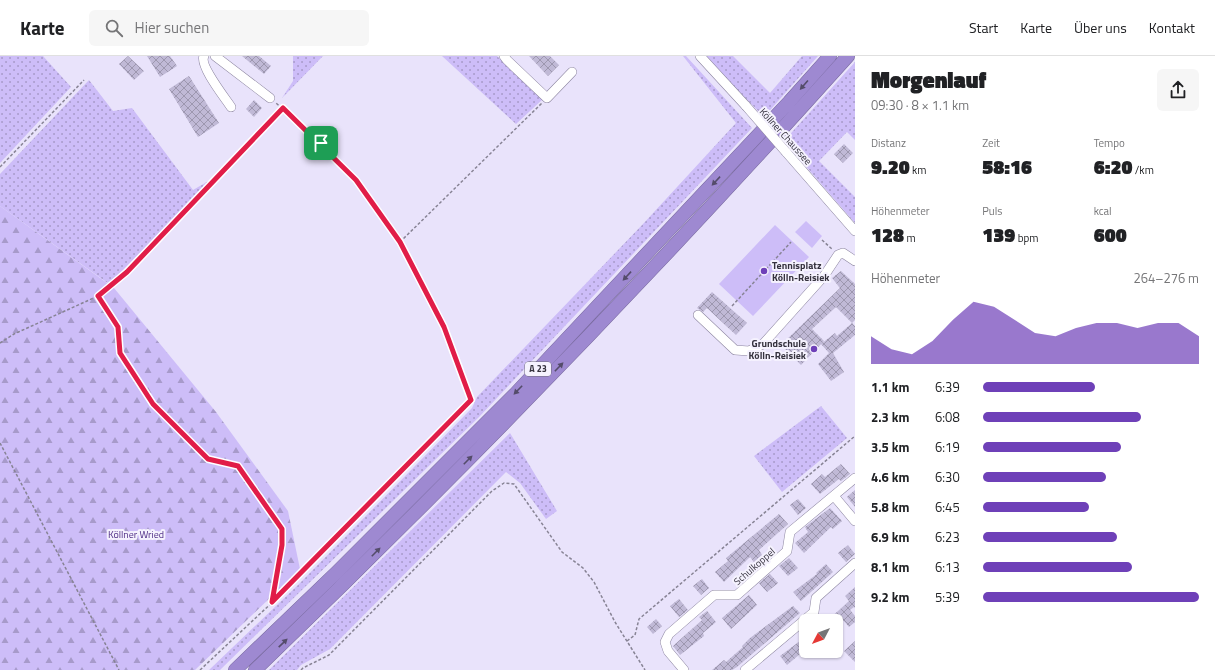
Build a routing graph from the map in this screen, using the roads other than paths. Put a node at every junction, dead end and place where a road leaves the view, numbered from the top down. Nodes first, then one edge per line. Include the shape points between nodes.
1 (204, 56) edge
2 (215, 56) edge
3 (504, 56) edge
4 (700, 56) edge
5 (830, 56) edge
6 (848, 56) edge
7 (572, 72) dead end
8 (270, 98) road end
9 (231, 107) dead end
10 (855, 231) edge
11 (855, 261) edge
12 (698, 315) dead end
13 (855, 478) edge
14 (834, 496) junction
15 (855, 521) edge
16 (855, 563) edge
17 (235, 670) edge
18 (255, 670) edge
19 (684, 670) edge
20 (745, 670) edge

1 - 9 street via 206,70
2 - 8 street
3 - 7 street via 547,98
4 - 10 street, Köllner Chaussee, bridge
5 -> 17 highway, A 23 via 790,102 515,394 338,572
18 -> 6 highway, A 23 via 536,392
11 - 12 street via 843,253 838,255 824,276 763,344 749,351 735,350
13 - 14 street, Schulkoppel
14 - 15 street
14 - 19 street, Schulkoppel via 790,532 787,551 737,595 714,595 669,634 665,642 668,651
16 - 20 street via 816,598 814,612

